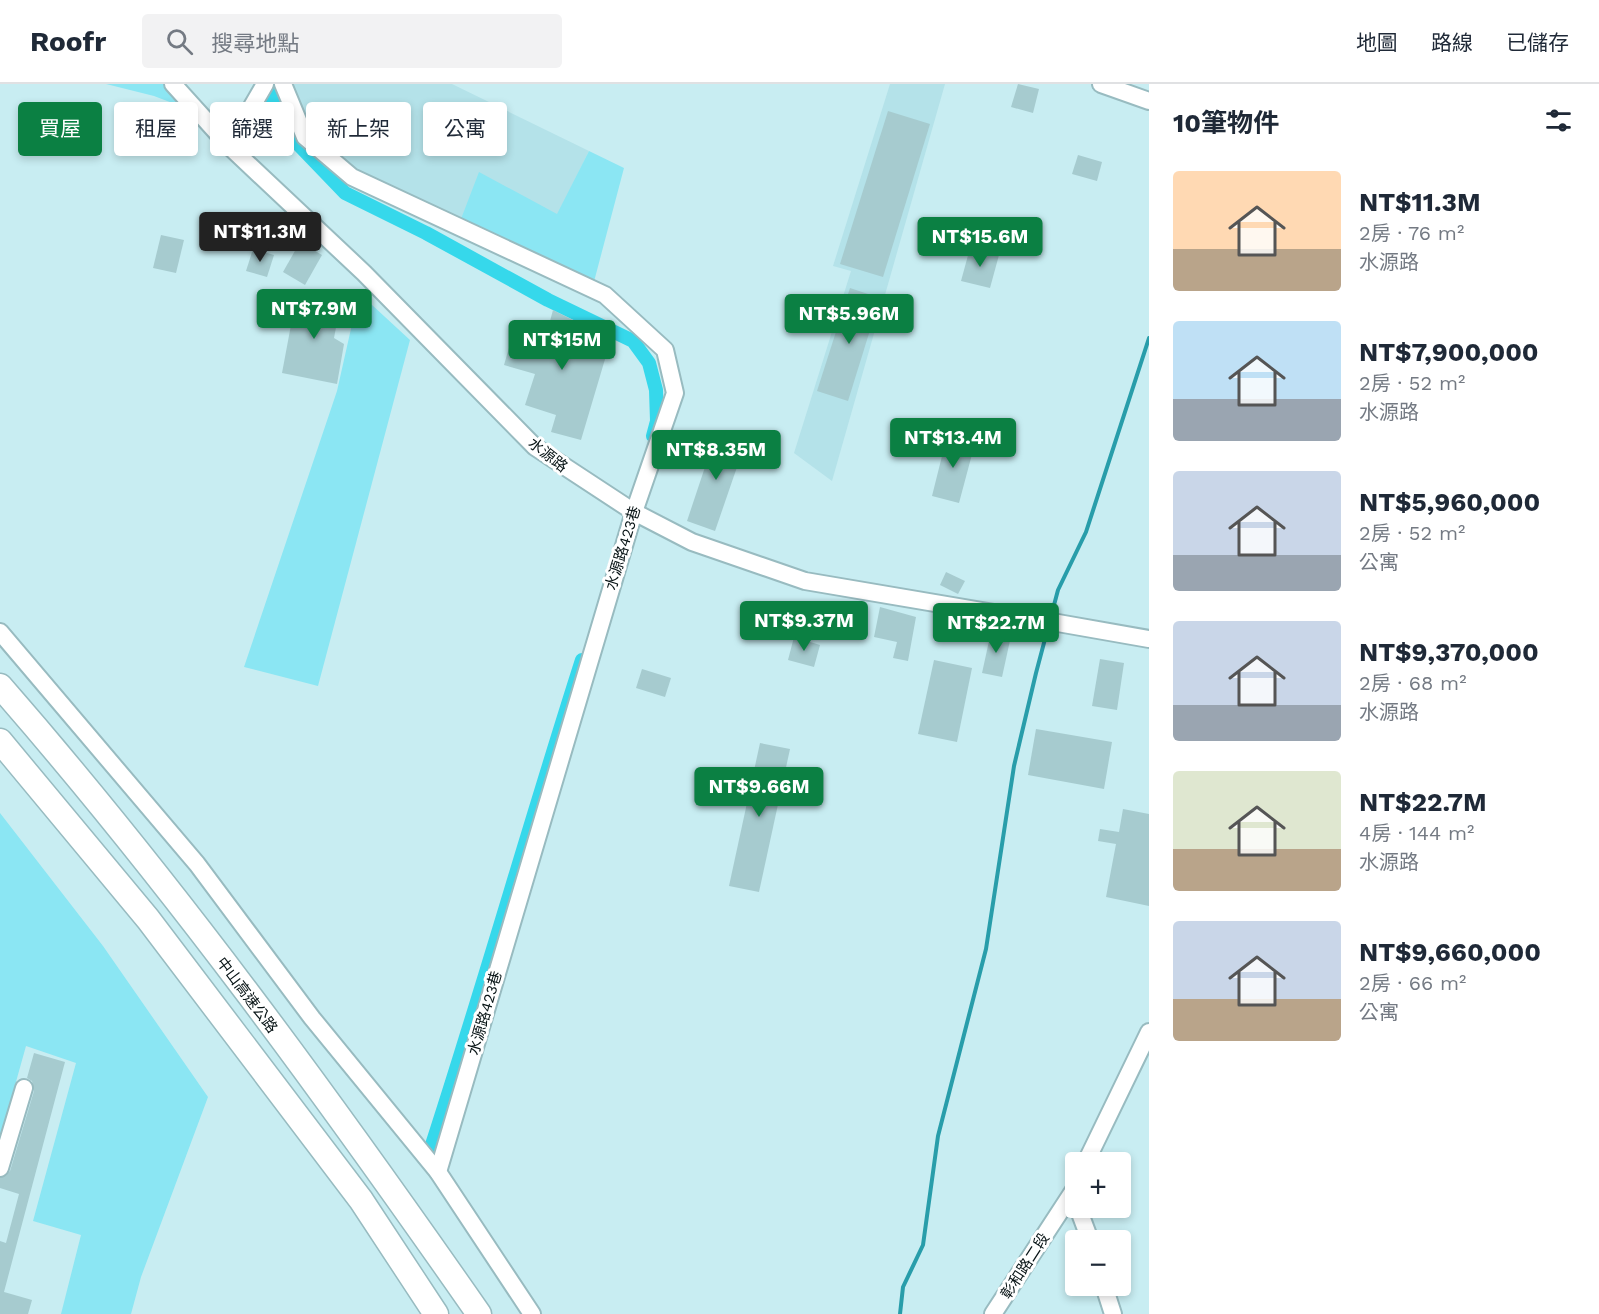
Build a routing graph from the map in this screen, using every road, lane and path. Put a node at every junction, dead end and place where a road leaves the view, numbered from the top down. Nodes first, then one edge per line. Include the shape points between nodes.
1 (173, 84) edge
2 (265, 84) edge
3 (283, 84) edge
4 (1101, 84) edge
5 (1149, 101) edge
6 (255, 102) edge
7 (210, 125) edge
8 (240, 156) edge
9 (634, 512) junction
10 (0, 632) edge
11 (1149, 639) edge
12 (0, 686) edge
13 (0, 741) edge
14 (1149, 1032) edge
15 (24, 1088) dead end
16 (1091, 1152) edge
17 (0, 1168) edge
18 (438, 1172) junction
19 (1065, 1212) edge
20 (1107, 1296) edge
21 (436, 1314) edge
22 (479, 1314) edge
23 (531, 1314) edge
24 (993, 1314) edge
25 (1113, 1314) edge

1 - 7 street, 水源路
2 - 6 street
3 - 9 street, 水源路423巷 via 305,137 352,177 604,295 665,350 675,393
4 - 5 street
8 - 9 street, 水源路 via 364,273 536,447
9 - 11 street, 水源路 via 692,543 806,581
9 - 18 street, 水源路423巷
10 - 18 street via 197,864 312,1018
12 - 22 highway, 中山高速公路 via 166,887 380,1172
13 - 21 highway via 148,919 361,1200
14 - 16 street
15 - 17 street
18 - 23 street
19 - 24 street, 彰和路二段
20 - 25 street

